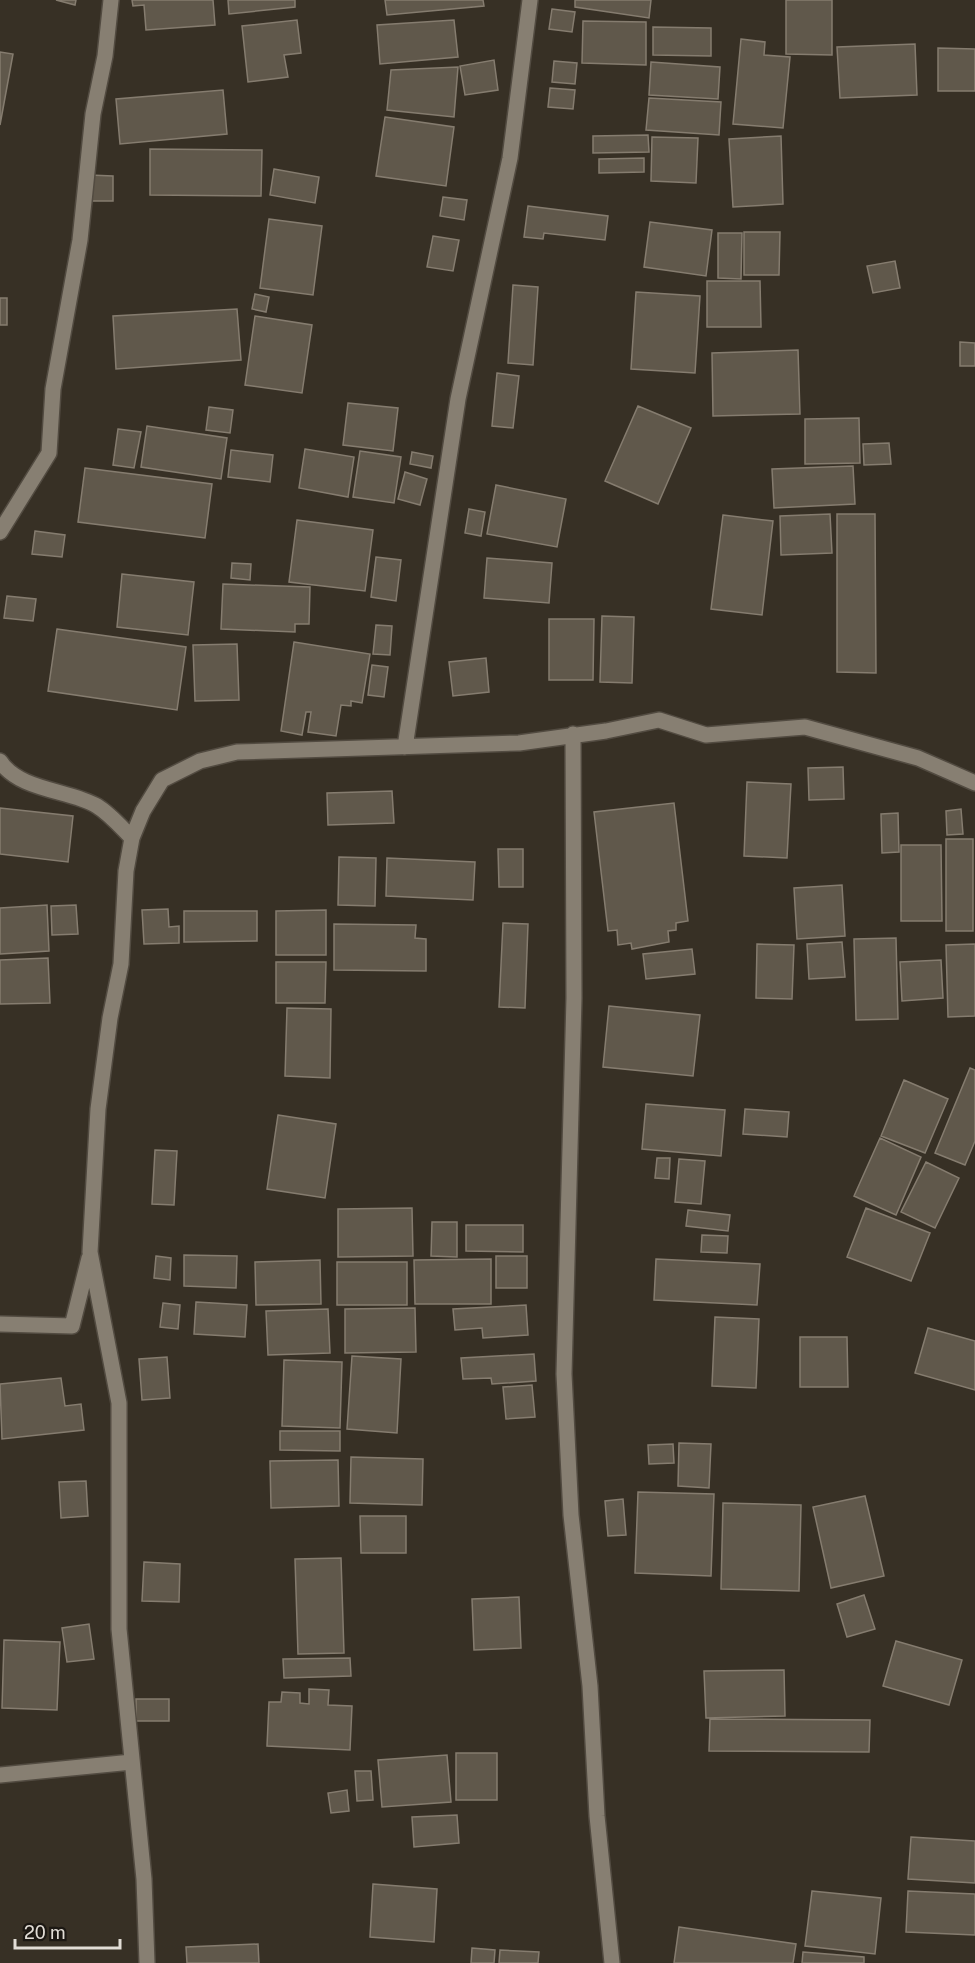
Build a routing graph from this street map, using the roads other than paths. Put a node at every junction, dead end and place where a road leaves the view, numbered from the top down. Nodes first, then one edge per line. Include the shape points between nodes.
1 (111, 0) edge
2 (530, 0) edge
3 (0, 532) edge
4 (573, 734) junction
5 (405, 747) junction
6 (0, 761) edge
7 (975, 783) edge
8 (132, 837) junction
9 (90, 1252) junction
10 (0, 1324) edge
11 (132, 1762) junction
12 (0, 1775) edge
13 (147, 1963) edge
14 (612, 1963) edge

1 - 3 street via 93,114 80,240 53,389 49,453
2 - 5 street via 510,158 458,399
4 - 5 street via 519,743
4 - 7 street via 659,720 706,735 805,727 918,758
4 - 14 street via 573,1064 564,1374 571,1515 590,1686 597,1816
5 - 8 street via 237,752 200,761 162,780
6 - 8 street via 5,770 39,787 96,805
8 - 9 street via 121,964 98,1109
9 - 10 street via 72,1326
9 - 11 street via 119,1403 119,1629
11 - 12 street
11 - 13 street via 144,1879

